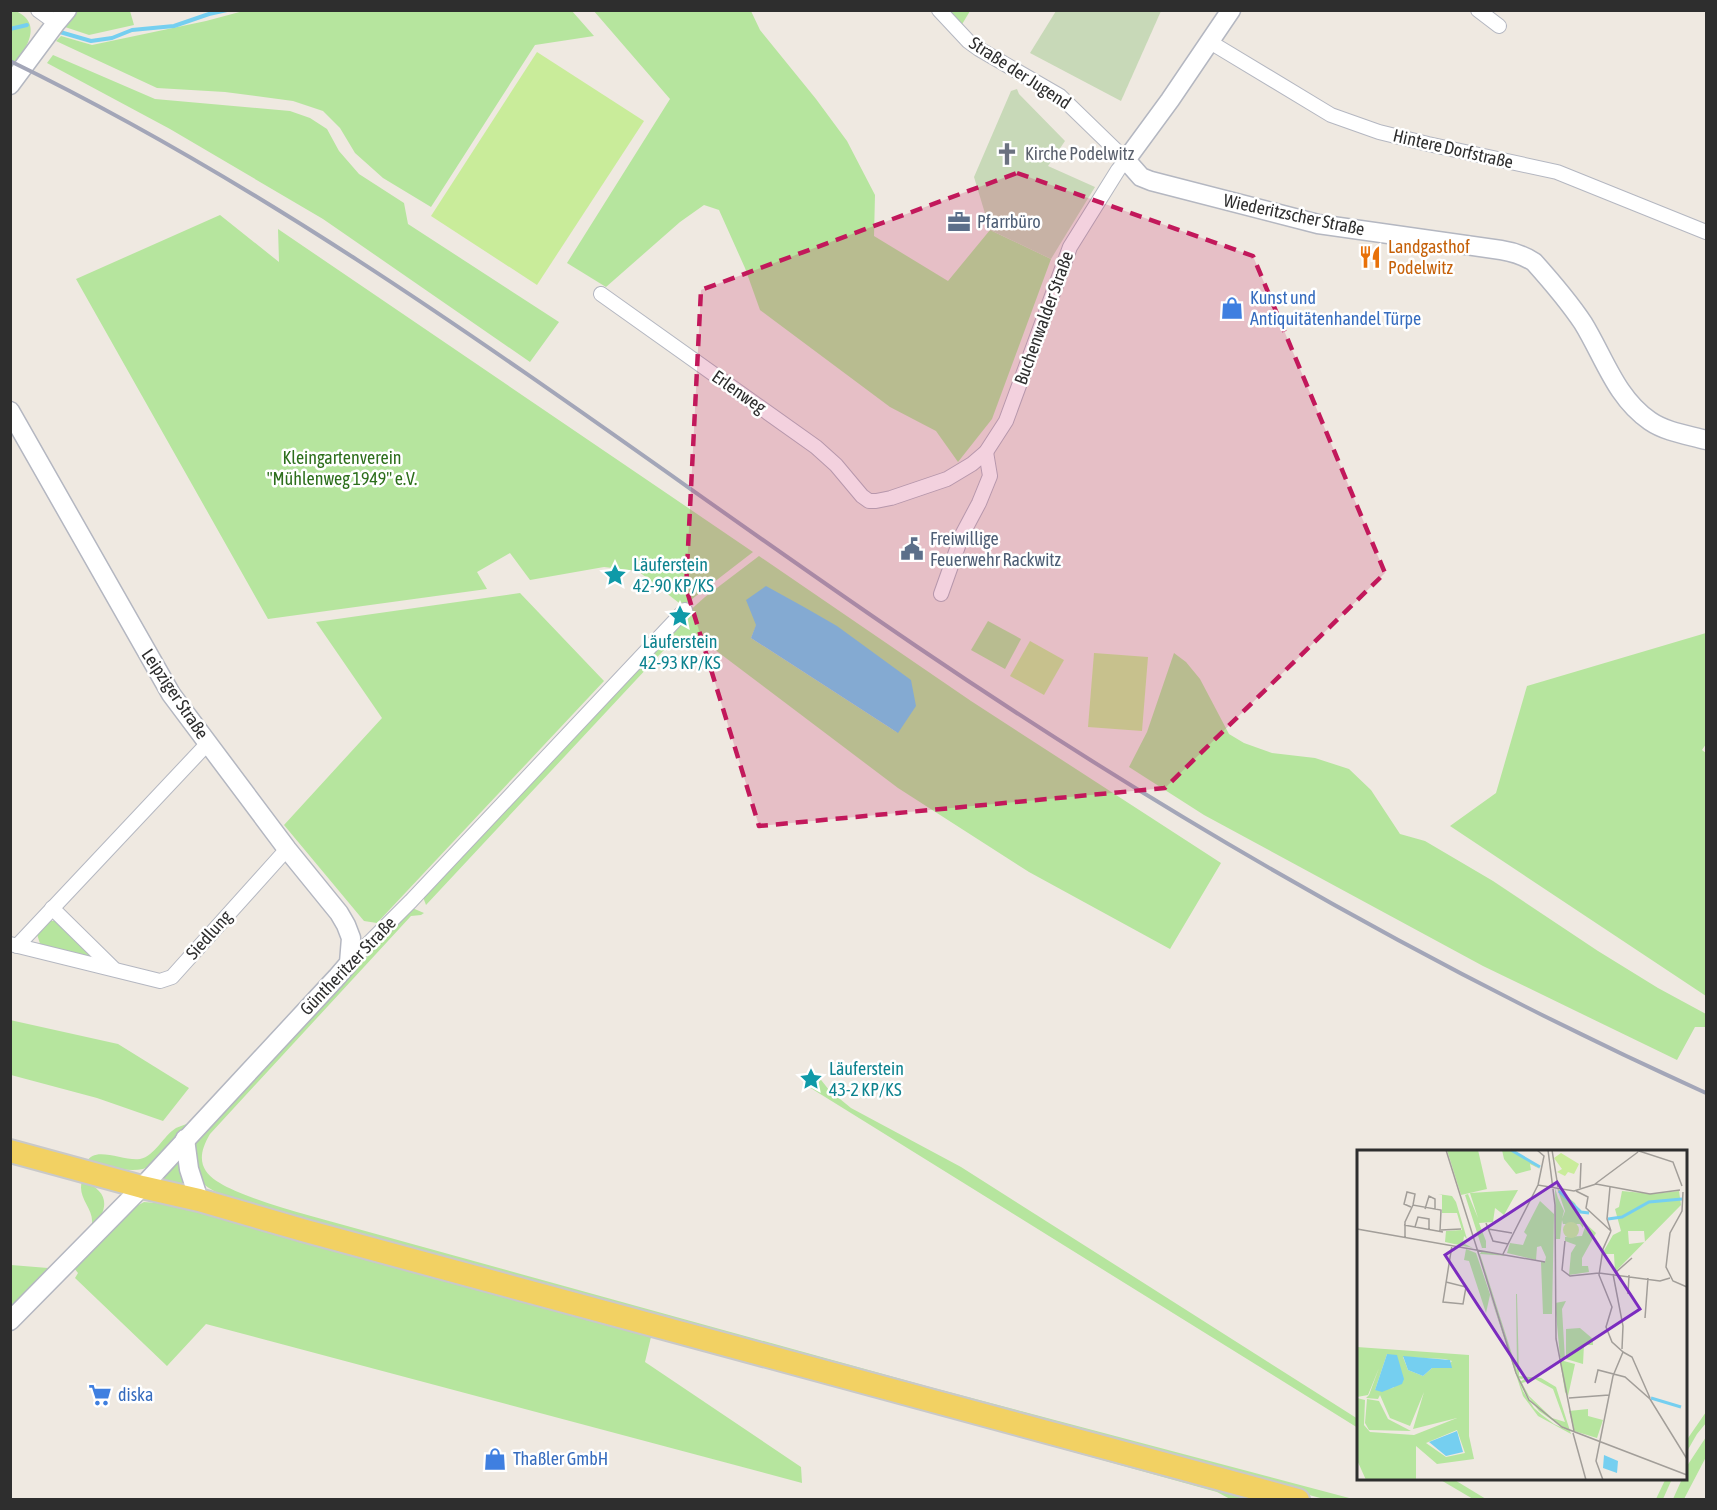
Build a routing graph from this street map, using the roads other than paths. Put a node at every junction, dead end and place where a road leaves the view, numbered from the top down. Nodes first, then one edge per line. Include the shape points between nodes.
1 (38, 10) edge
2 (939, 10) edge
3 (1478, 10) edge
4 (1226, 14) edge
5 (62, 17) edge
6 (1499, 26) dead end
7 (1209, 42) junction
8 (10, 85) edge
9 (1126, 160) junction
10 (1707, 232) edge
11 (601, 294) dead end
12 (10, 411) edge
13 (1707, 440) edge
14 (986, 452) junction
15 (869, 501) joint
16 (940, 594) dead end
17 (685, 610) dead end
18 (208, 743) junction
19 (286, 849) junction
20 (51, 908) junction
21 (14, 945) edge
22 (349, 963) junction
23 (114, 969) junction
24 (185, 1139) junction
25 (10, 1151) edge
26 (142, 1186) junction
27 (199, 1200) junction
28 (10, 1321) edge
29 (1298, 1500) edge

1 - 5 street
2 - 9 street, Straße der Jugend via 979,49 1060,96
3 - 6 street
4 - 7 street, Buchenwalder Straße
5 - 8 street
7 - 9 street, Buchenwalder Straße
7 - 10 street, Hintere Dorfstraße via 1331,115 1379,132 1557,172
9 - 13 street, Wiederitzscher Straße via 1141,177 1151,181 1318,224 1526,256 1581,321 1632,406 1664,428
9 - 14 street, Buchenwalder Straße via 1070,246 1006,420
11 - 15 street, Erlenweg via 816,447
12 - 18 street, Leipziger Straße via 171,694
14 - 15 street, Buchenwalder Straße via 947,479 891,498
14 - 16 street via 990,476
17 - 22 street, Güntheritzer Straße
18 - 19 street, Leipziger Straße
18 - 20 street, Siedlung
19 - 22 street, Leipziger Straße via 346,925 351,938
19 - 23 street, Siedlung via 172,977 160,981
20 - 21 street, Siedlung
20 - 23 street, Siedlung
21 - 23 street, Siedlung
22 - 24 street, Güntheritzer Straße
24 - 26 street, Güntheritzer Straße
24 - 27 street
25 - 26 main road
26 - 27 main road
26 - 28 street, Güntheritzer Straße
27 - 29 main road

